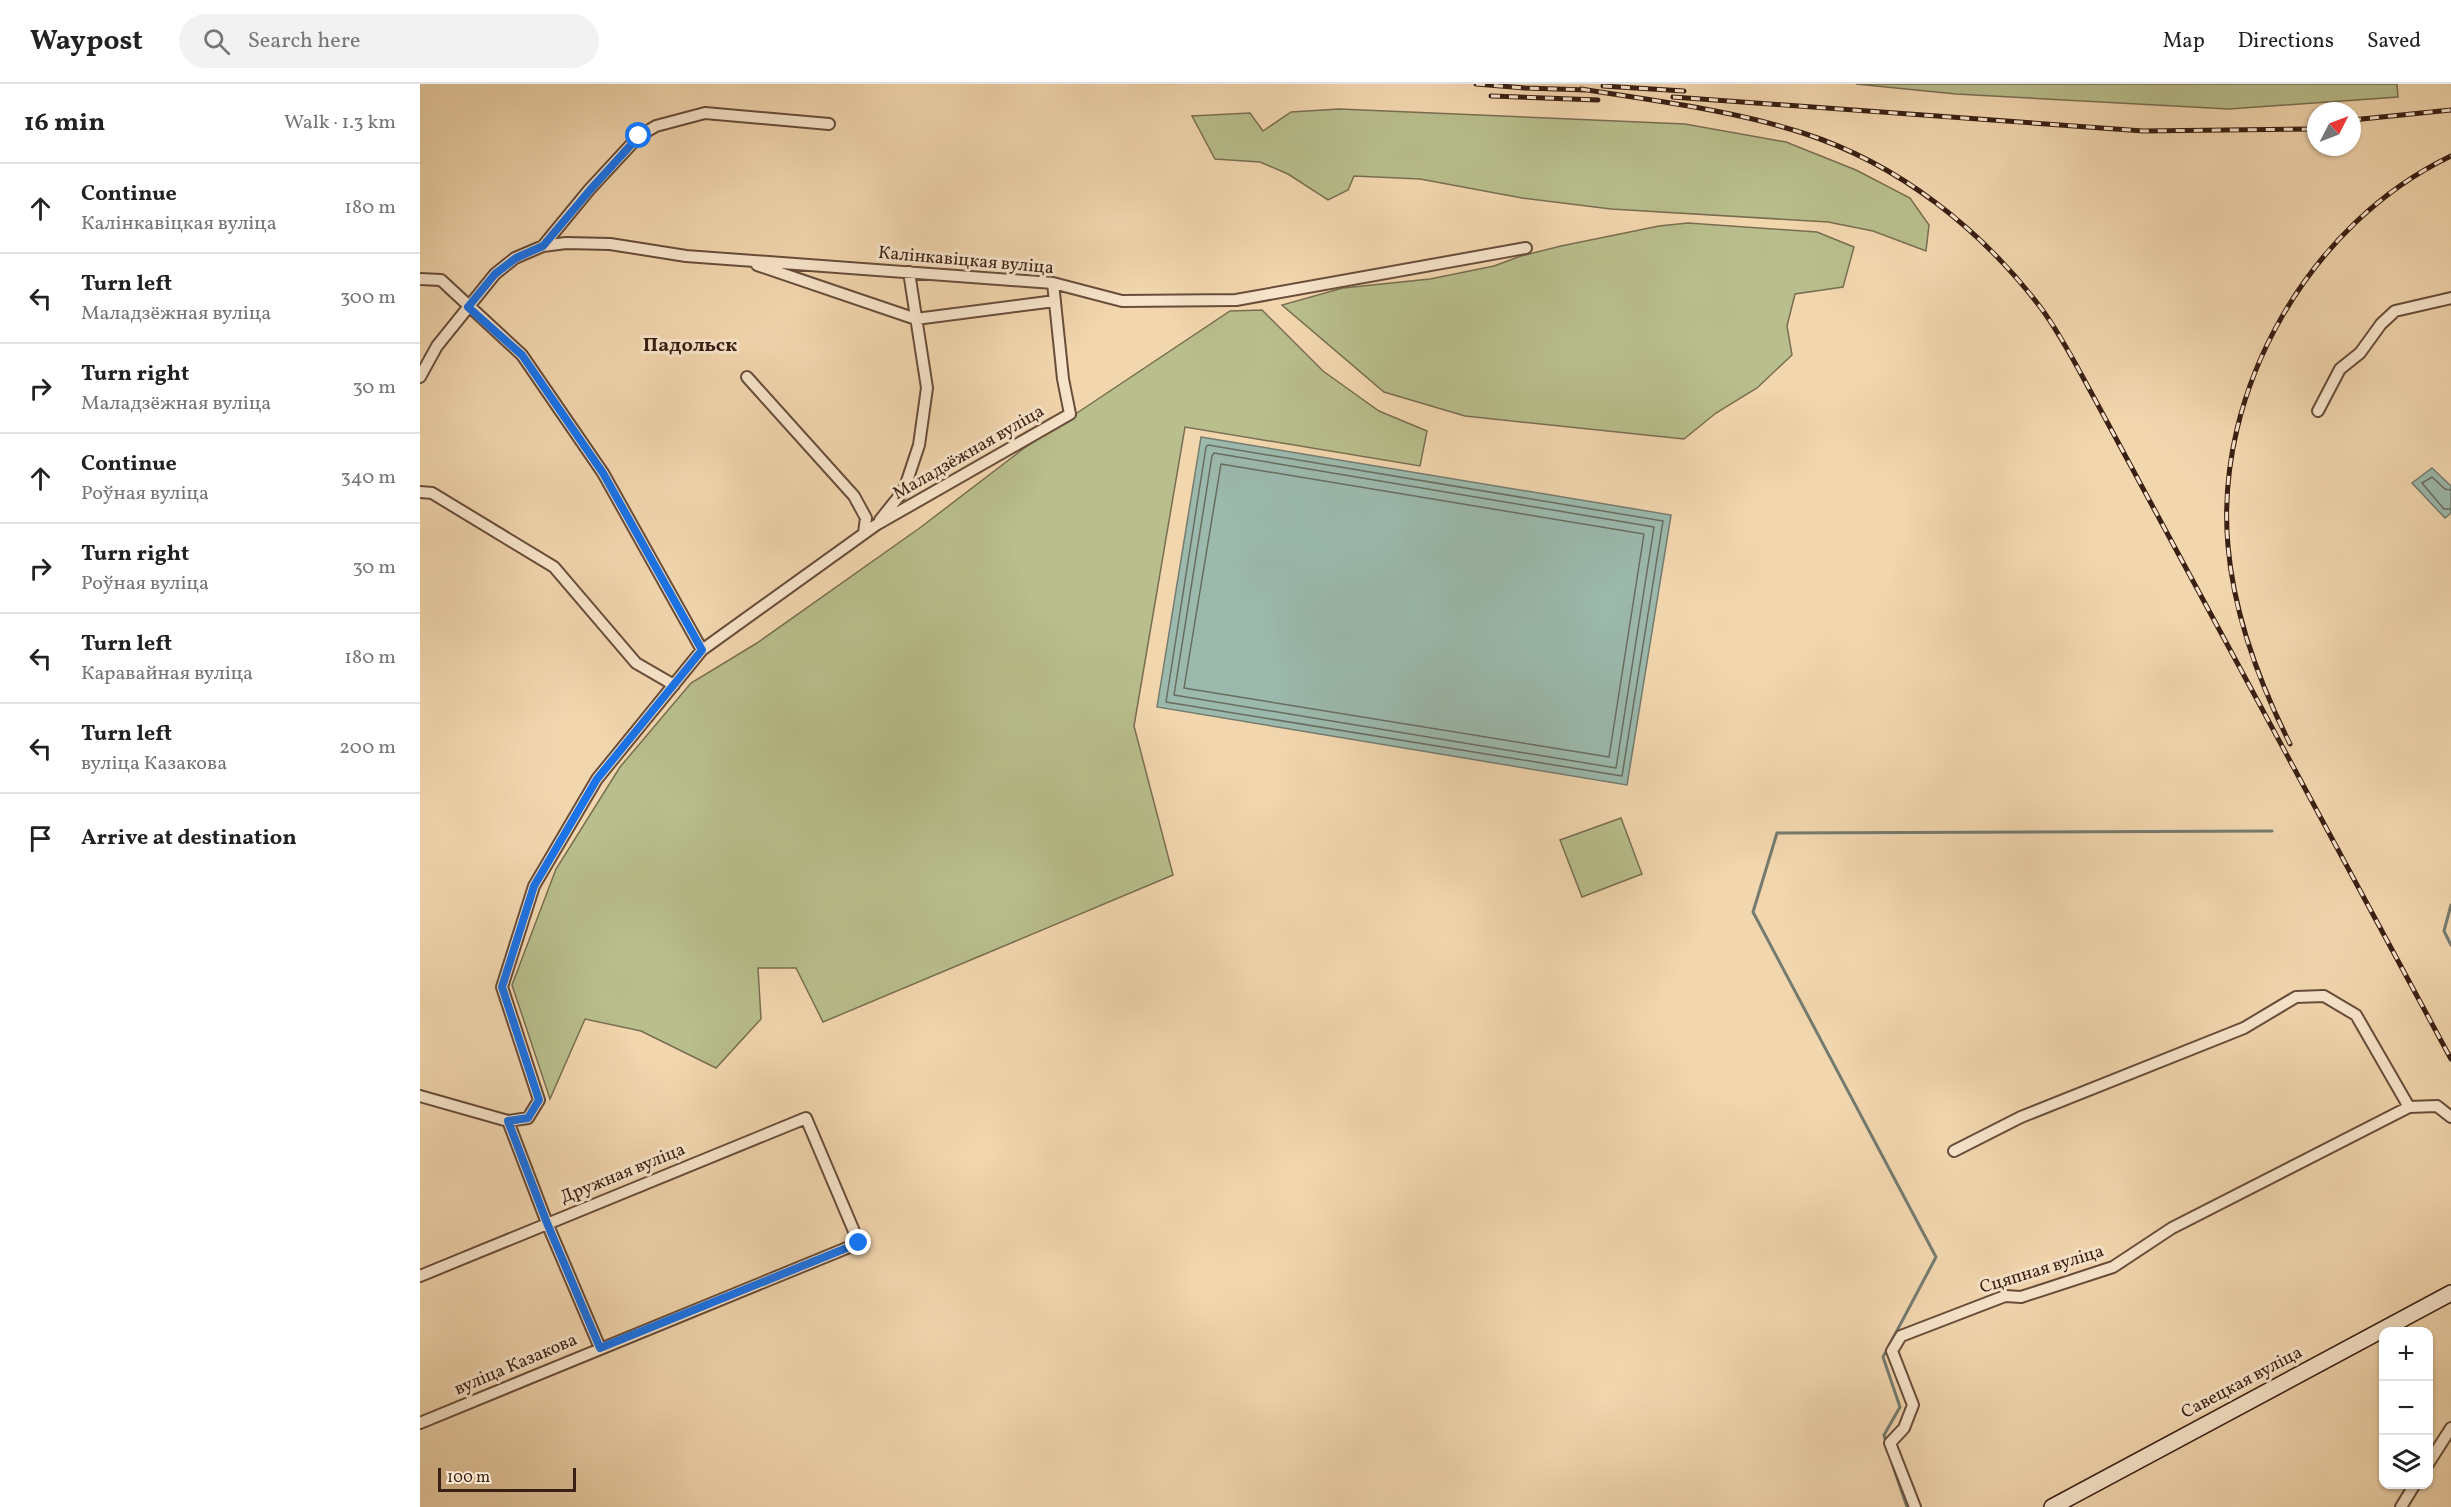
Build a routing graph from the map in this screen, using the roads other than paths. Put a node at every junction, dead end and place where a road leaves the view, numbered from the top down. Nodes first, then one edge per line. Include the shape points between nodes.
1 (829, 124) dead end
2 (543, 246) junction
3 (1526, 248) dead end
4 (741, 260) junction
5 (909, 272) junction
6 (420, 279) edge
7 (1053, 283) junction
8 (2451, 298) edge
9 (1055, 301) junction
10 (468, 307) junction
11 (916, 319) junction
12 (420, 377) edge
13 (747, 377) dead end
14 (2318, 411) dead end
15 (420, 492) edge
16 (876, 525) junction
17 (864, 533) junction
18 (702, 650) junction
19 (674, 684) junction
20 (420, 1096) edge
21 (2409, 1107) junction
22 (2451, 1117) edge
23 (508, 1121) junction
24 (1954, 1151) dead end
25 (547, 1223) junction
26 (859, 1243) joint
27 (420, 1276) edge
28 (2451, 1293) edge
29 (600, 1348) junction
30 (420, 1423) edge
31 (2451, 1428) edge
32 (2433, 1456) edge
33 (2412, 1489) edge
34 (1915, 1507) edge
35 (2052, 1507) edge
36 (2401, 1507) edge

1 - 2 street, Калінкавіцкая вуліца via 705,113 656,126 639,136
2 - 4 street, Калінкавіцкая вуліца via 610,244
2 - 10 street, Калінкавіцкая вуліца via 516,258 495,274
3 - 7 street, Калінкавіцкая вуліца via 1236,300 1122,301
4 - 5 street, Калінкавіцкая вуліца
4 - 11 street
5 - 7 street, Калінкавіцкая вуліца
5 - 11 street
6 - 10 street via 441,280
7 - 9 street
8 - 14 street via 2396,311 2360,353 2340,369
9 - 11 street
9 - 16 street, Маладзёжная вуліца via 1070,414
10 - 12 street, Калінкавіцкая вуліца via 437,346
10 - 18 street via 522,355 603,473
11 - 16 street via 927,388 919,446 904,490
13 - 17 street via 854,496 866,518
15 - 19 street via 432,493 554,567 636,663
16 - 17 street, Маладзёжная вуліца
17 - 18 street, Маладзёжная вуліца
18 - 19 street, Маладзёжная вуліца
19 - 23 street, Маладзёжная вуліца via 597,779 534,886 502,987 539,1100 528,1118
20 - 23 street
21 - 22 street, Сцяпная вуліца via 2437,1106
21 - 24 street via 2356,1015 2324,996 2296,997 2244,1028 2021,1117
21 - 34 street, Сцяпная вуліца via 2172,1228 2113,1267 2021,1297 2005,1296 1901,1336 1892,1352 1912,1405 1904,1428 1890,1443
23 - 25 street
25 - 26 street, Дружная вуліца via 806,1118
25 - 27 street, Дружная вуліца
25 - 29 street
26 - 29 street, вуліца Казакова
28 - 35 main road, Савецкая вуліца
29 - 30 street, вуліца Казакова
31 - 32 street
33 - 36 street

